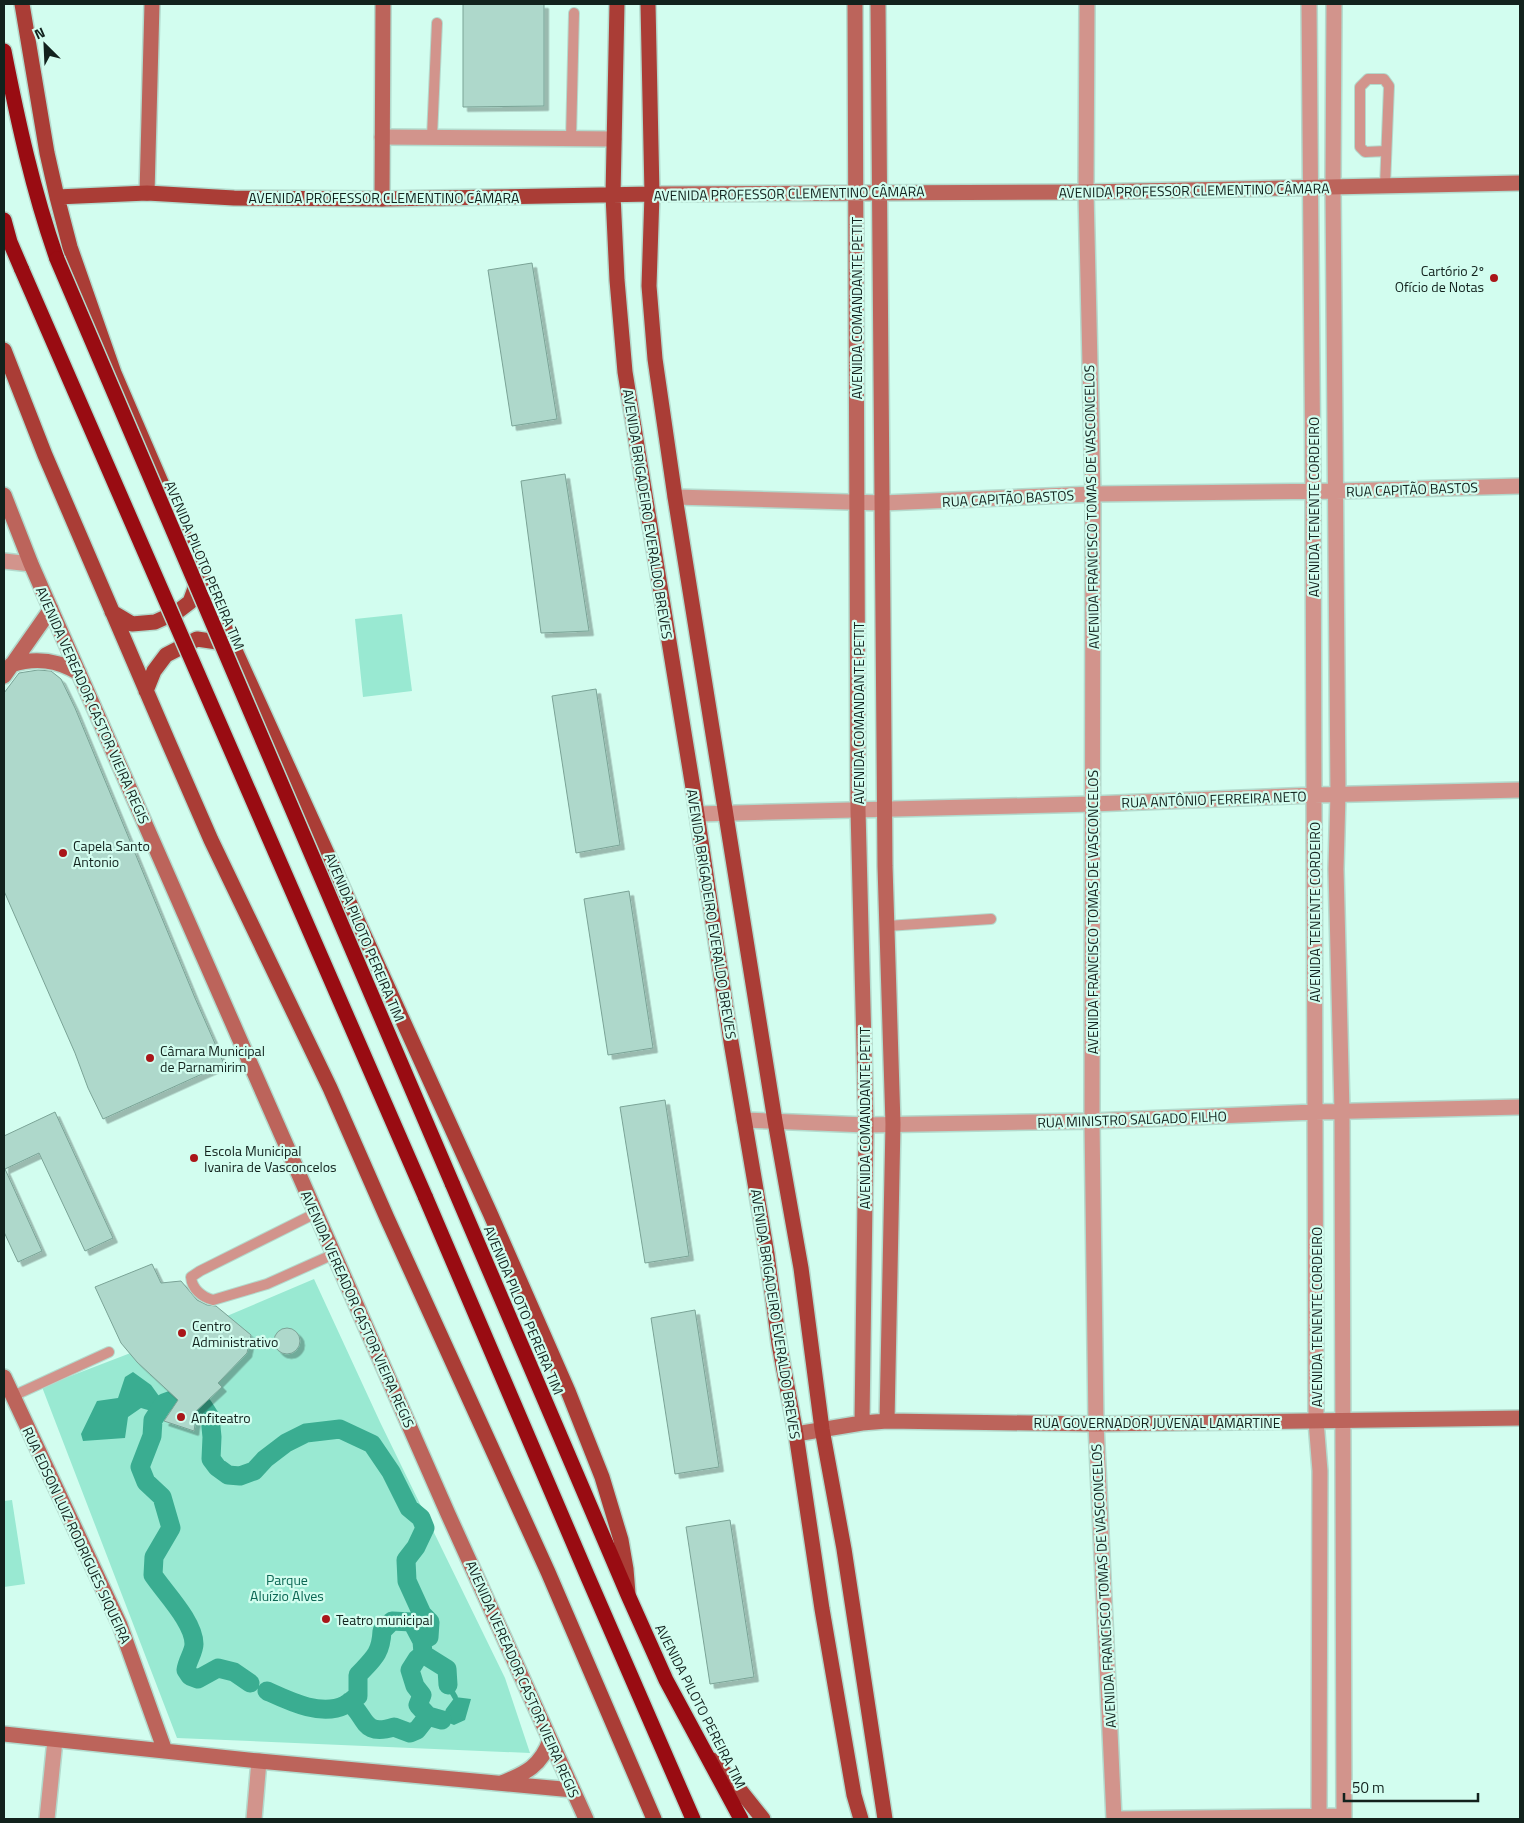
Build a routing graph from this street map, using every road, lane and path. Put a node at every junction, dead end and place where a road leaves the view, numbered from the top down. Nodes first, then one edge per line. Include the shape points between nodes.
1 (22, 4) edge
2 (152, 4) edge
3 (383, 4) edge
4 (617, 4) edge
5 (648, 4) edge
6 (855, 4) edge
7 (878, 4) edge
8 (1087, 4) edge
9 (1309, 4) edge
10 (1334, 4) edge
11 (574, 13) dead end
12 (437, 23) dead end
13 (4, 51) edge
14 (382, 137) junction
15 (432, 138) junction
16 (571, 139) junction
17 (614, 139) junction
18 (1386, 151) junction
19 (1520, 183) edge
20 (1385, 186) junction
21 (1310, 187) junction
22 (1333, 187) junction
23 (856, 192) junction
24 (879, 192) junction
25 (1086, 192) junction
26 (147, 193) junction
27 (652, 194) junction
28 (613, 195) junction
29 (57, 197) junction
30 (382, 199) junction
31 (4, 220) edge
32 (4, 350) edge
33 (1520, 486) edge
34 (1336, 491) junction
35 (1313, 492) junction
36 (1093, 494) junction
37 (4, 495) edge
38 (675, 497) junction
39 (858, 504) junction
40 (883, 504) junction
41 (4, 562) edge
42 (31, 564) junction
43 (200, 573) junction
44 (52, 609) junction
45 (112, 612) junction
46 (885, 641) junction
47 (858, 642) junction
48 (233, 645) junction
49 (8, 671) edge
50 (79, 673) junction
51 (146, 692) junction
52 (1520, 790) edge
53 (1338, 794) junction
54 (1314, 795) junction
55 (1092, 804) junction
56 (886, 809) junction
57 (858, 810) junction
58 (697, 814) junction
59 (727, 814) junction
60 (991, 919) dead end
61 (887, 926) junction
62 (1520, 1107) edge
63 (1342, 1111) junction
64 (1315, 1112) junction
65 (744, 1120) junction
66 (775, 1121) junction
67 (1092, 1121) junction
68 (893, 1124) junction
69 (866, 1125) junction
70 (316, 1213) junction
71 (334, 1254) junction
72 (109, 1352) dead end
73 (4, 1377) edge
74 (13, 1396) junction
75 (1520, 1418) edge
76 (1343, 1420) junction
77 (887, 1421) junction
78 (1316, 1421) junction
79 (862, 1423) junction
80 (1096, 1424) junction
81 (822, 1429) junction
82 (796, 1434) junction
83 (628, 1595) junction
84 (4, 1734) edge
85 (55, 1740) junction
86 (550, 1740) junction
87 (165, 1751) junction
88 (707, 1754) junction
89 (259, 1761) junction
90 (500, 1784) junction
91 (573, 1790) junction
92 (1319, 1818) edge
93 (1344, 1818) edge
94 (47, 1819) edge
95 (254, 1819) edge
96 (586, 1819) edge
97 (654, 1819) edge
98 (693, 1819) edge
99 (740, 1819) edge
100 (763, 1819) edge
101 (861, 1819) edge
102 (885, 1819) edge
103 (1114, 1819) edge

1 - 29 main road
2 - 26 street
3 - 14 street
4 - 17 main road, AVENIDA BRIGADEIRO EVERALDO BREVES
5 - 27 main road, AVENIDA BRIGADEIRO EVERALDO BREVES
6 - 23 street, AVENIDA COMANDANTE PETIT
7 - 24 street, AVENIDA COMANDANTE PETIT
8 - 25 street, AVENIDA FRANCISCO TOMAS DE VASCONCELOS
9 - 21 street, AVENIDA TENENTE CORDEIRO
10 - 22 street, AVENIDA TENENTE CORDEIRO
11 - 16 lane
12 - 15 lane
13 - 83 highway, AVENIDA PILOTO PEREIRA TIM, bridge via 28,164 57,259
14 - 15 street
14 - 30 street
15 - 16 street
16 - 17 street
17 - 28 main road, AVENIDA BRIGADEIRO EVERALDO BREVES
18 - 18 lane via 1389,86 1384,79 1368,79 1360,87 1360,147 1365,152
18 - 20 lane
19 - 20 street, AVENIDA PROFESSOR CLEMENTINO CÂMARA
20 - 22 street, AVENIDA PROFESSOR CLEMENTINO CÂMARA
21 - 22 street, AVENIDA PROFESSOR CLEMENTINO CÂMARA
21 - 25 street, AVENIDA PROFESSOR CLEMENTINO CÂMARA
21 - 35 street, AVENIDA TENENTE CORDEIRO
22 - 34 street, AVENIDA TENENTE CORDEIRO
23 - 24 street, AVENIDA PROFESSOR CLEMENTINO CÂMARA
23 - 27 street, AVENIDA PROFESSOR CLEMENTINO CÂMARA
23 - 39 street, AVENIDA COMANDANTE PETIT
24 - 25 street, AVENIDA PROFESSOR CLEMENTINO CÂMARA
24 - 40 street, AVENIDA COMANDANTE PETIT
25 - 36 street, AVENIDA FRANCISCO TOMAS DE VASCONCELOS
26 - 29 main road, AVENIDA PROFESSOR CLEMENTINO CÂMARA
26 - 30 main road, AVENIDA PROFESSOR CLEMENTINO CÂMARA via 234,198
27 - 28 main road, AVENIDA PROFESSOR CLEMENTINO CÂMARA
27 - 38 main road, AVENIDA BRIGADEIRO EVERALDO BREVES via 649,286 654,359
28 - 30 main road, AVENIDA PROFESSOR CLEMENTINO CÂMARA
28 - 58 main road, AVENIDA BRIGADEIRO EVERALDO BREVES via 625,372
29 - 43 main road via 70,247 114,373
31 - 98 highway, bridge via 22,270
32 - 45 main road
33 - 34 street, RUA CAPITÃO BASTOS
34 - 35 street, RUA CAPITÃO BASTOS
34 - 53 street, AVENIDA TENENTE CORDEIRO
35 - 36 street, RUA CAPITÃO BASTOS
35 - 54 street, AVENIDA TENENTE CORDEIRO
36 - 40 street, RUA CAPITÃO BASTOS
36 - 55 street, AVENIDA FRANCISCO TOMAS DE VASCONCELOS
37 - 42 street, AVENIDA VEREADOR CASTOR VIEIRA REGIS
38 - 39 street, RUA CAPITÃO BASTOS
38 - 59 main road, AVENIDA BRIGADEIRO EVERALDO BREVES
39 - 40 street, RUA CAPITÃO BASTOS
39 - 47 street, AVENIDA COMANDANTE PETIT
40 - 46 street, AVENIDA COMANDANTE PETIT
41 - 42 street
42 - 44 street, AVENIDA VEREADOR CASTOR VIEIRA REGIS
43 - 45 main road via 190,602 155,622 132,624
43 - 48 main road
44 - 49 street
44 - 50 street, AVENIDA VEREADOR CASTOR VIEIRA REGIS
45 - 51 main road
46 - 47 street
46 - 56 street, AVENIDA COMANDANTE PETIT
47 - 57 street, AVENIDA COMANDANTE PETIT
48 - 51 main road via 198,639 166,655 154,671
48 - 83 main road via 568,1391 616,1522
49 - 50 street via 31,661 47,660
50 - 70 street, AVENIDA VEREADOR CASTOR VIEIRA REGIS
51 - 97 main road via 211,840 330,1088 552,1581
52 - 53 street, RUA ANTÔNIO FERREIRA NETO
53 - 54 street, RUA ANTÔNIO FERREIRA NETO
53 - 63 street, AVENIDA TENENTE CORDEIRO
54 - 55 street, RUA ANTÔNIO FERREIRA NETO
54 - 64 street, AVENIDA TENENTE CORDEIRO
55 - 56 street, RUA ANTÔNIO FERREIRA NETO
55 - 67 street, AVENIDA FRANCISCO TOMAS DE VASCONCELOS
56 - 57 street, RUA ANTÔNIO FERREIRA NETO
56 - 61 street, AVENIDA COMANDANTE PETIT
57 - 59 street, RUA ANTÔNIO FERREIRA NETO
57 - 69 street, AVENIDA COMANDANTE PETIT
58 - 59 street, RUA ANTÔNIO FERREIRA NETO
58 - 65 main road, AVENIDA BRIGADEIRO EVERALDO BREVES
59 - 66 main road, AVENIDA BRIGADEIRO EVERALDO BREVES
60 - 61 lane
61 - 68 street, AVENIDA COMANDANTE PETIT
62 - 63 street, RUA MINISTRO SALGADO FILHO
63 - 64 street, RUA MINISTRO SALGADO FILHO
63 - 76 street, AVENIDA TENENTE CORDEIRO
64 - 67 street, RUA MINISTRO SALGADO FILHO
64 - 78 street, AVENIDA TENENTE CORDEIRO
65 - 66 street, RUA MINISTRO SALGADO FILHO
65 - 82 main road, AVENIDA BRIGADEIRO EVERALDO BREVES
66 - 69 street, RUA MINISTRO SALGADO FILHO
66 - 81 main road, AVENIDA BRIGADEIRO EVERALDO BREVES via 801,1268
67 - 68 street, RUA MINISTRO SALGADO FILHO
67 - 80 street, AVENIDA FRANCISCO TOMAS DE VASCONCELOS
68 - 69 street, RUA MINISTRO SALGADO FILHO
68 - 77 street, AVENIDA COMANDANTE PETIT
69 - 79 street, AVENIDA COMANDANTE PETIT
70 - 71 street, AVENIDA VEREADOR CASTOR VIEIRA REGIS
70 - 71 lane via 200,1271 192,1277 192,1283 199,1293 213,1300 267,1284
71 - 86 street, AVENIDA VEREADOR CASTOR VIEIRA REGIS
72 - 74 lane
73 - 74 street, RUA EDSON LUIZ RODRIGUES SIQUEIRA
74 - 87 street, RUA EDSON LUIZ RODRIGUES SIQUEIRA via 120,1625
75 - 76 street, RUA GOVERNADOR JUVENAL LAMARTINE
76 - 78 street, RUA GOVERNADOR JUVENAL LAMARTINE
76 - 93 street, AVENIDA TENENTE CORDEIRO
77 - 79 street, RUA GOVERNADOR JUVENAL LAMARTINE
77 - 80 street, RUA GOVERNADOR JUVENAL LAMARTINE
78 - 80 street, RUA GOVERNADOR JUVENAL LAMARTINE
78 - 92 street, AVENIDA TENENTE CORDEIRO via 1320,1471
79 - 81 street, RUA GOVERNADOR JUVENAL LAMARTINE
80 - 103 street, AVENIDA FRANCISCO TOMAS DE VASCONCELOS
81 - 82 street, RUA GOVERNADOR JUVENAL LAMARTINE
81 - 102 main road, AVENIDA BRIGADEIRO EVERALDO BREVES via 844,1549
82 - 101 main road, AVENIDA BRIGADEIRO EVERALDO BREVES via 822,1609 854,1795
83 - 88 highway, AVENIDA PILOTO PEREIRA TIM via 666,1680
84 - 85 street
85 - 87 street
85 - 94 street
86 - 90 street via 533,1767
86 - 91 street, AVENIDA VEREADOR CASTOR VIEIRA REGIS
87 - 89 street
88 - 99 highway, AVENIDA PILOTO PEREIRA TIM
88 - 100 main road
89 - 90 street
89 - 95 street
90 - 91 street
91 - 96 street, AVENIDA VEREADOR CASTOR VIEIRA REGIS
92 - 93 street
92 - 103 street

